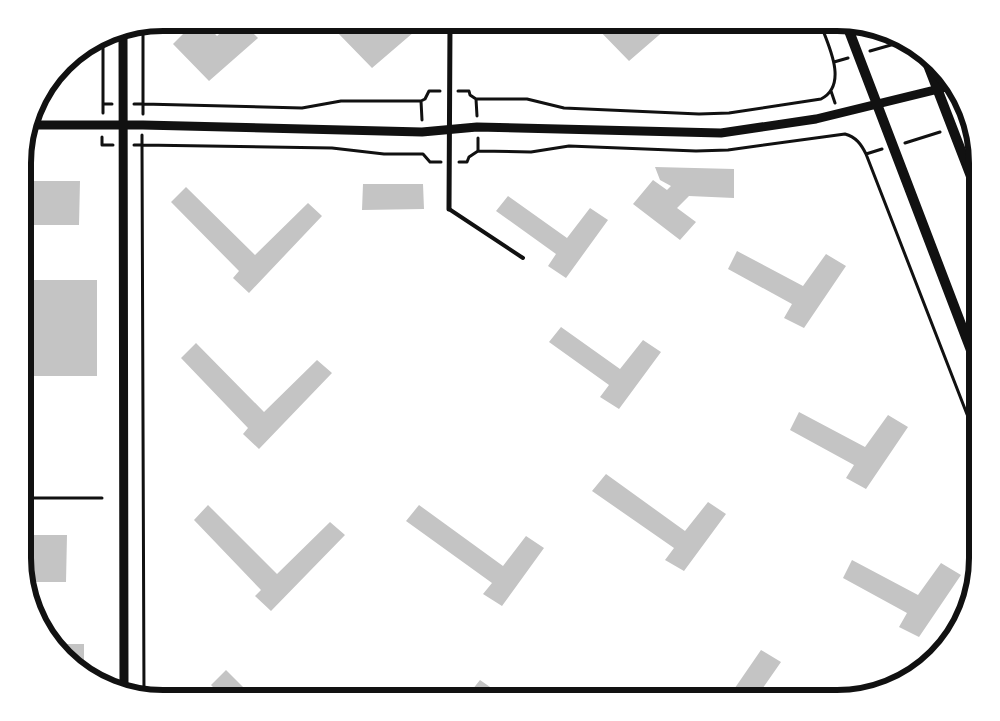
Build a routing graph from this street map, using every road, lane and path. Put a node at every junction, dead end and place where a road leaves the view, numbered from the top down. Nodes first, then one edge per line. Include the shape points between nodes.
1 (450, 32) edge
2 (823, 32) edge
3 (850, 32) edge
4 (143, 33) edge
5 (123, 38) edge
6 (103, 46) edge
7 (930, 70) edge
8 (945, 88) edge
9 (938, 90) junction
10 (429, 91) dead end
11 (469, 91) dead end
12 (103, 104) dead end
13 (878, 105) junction
14 (124, 124) junction
15 (37, 125) edge
16 (952, 128) junction
17 (450, 131) junction
18 (893, 146) junction
19 (866, 154) junction
20 (430, 162) dead end
21 (467, 162) dead end
22 (968, 169) edge
23 (449, 209) joint
24 (523, 258) dead end
25 (968, 342) edge
26 (968, 417) edge
27 (32, 498) edge
28 (102, 498) dead end
29 (124, 684) edge
30 (144, 688) edge

1 - 17 street
2 - 11 path via 836,74 831,91 821,100 729,114 699,114 564,108 527,100 476,100
3 - 13 main road
4 - 10 path via 143,104 302,108 341,101 421,101
5 - 14 street
6 - 12 path
7 - 9 main road
8 - 9 street
9 - 13 street
9 - 16 main road
13 - 17 street via 816,119 721,133 477,127
13 - 18 main road
14 - 15 street
14 - 17 street
14 - 29 street
16 - 18 path
16 - 22 main road
17 - 23 street
18 - 19 path
18 - 25 main road
19 - 21 path via 857,140 845,134 728,150 569,146 531,152 478,151 468,157
19 - 26 path
20 - 30 path via 423,154 384,154 332,148 142,145
23 - 24 lane
27 - 28 path

